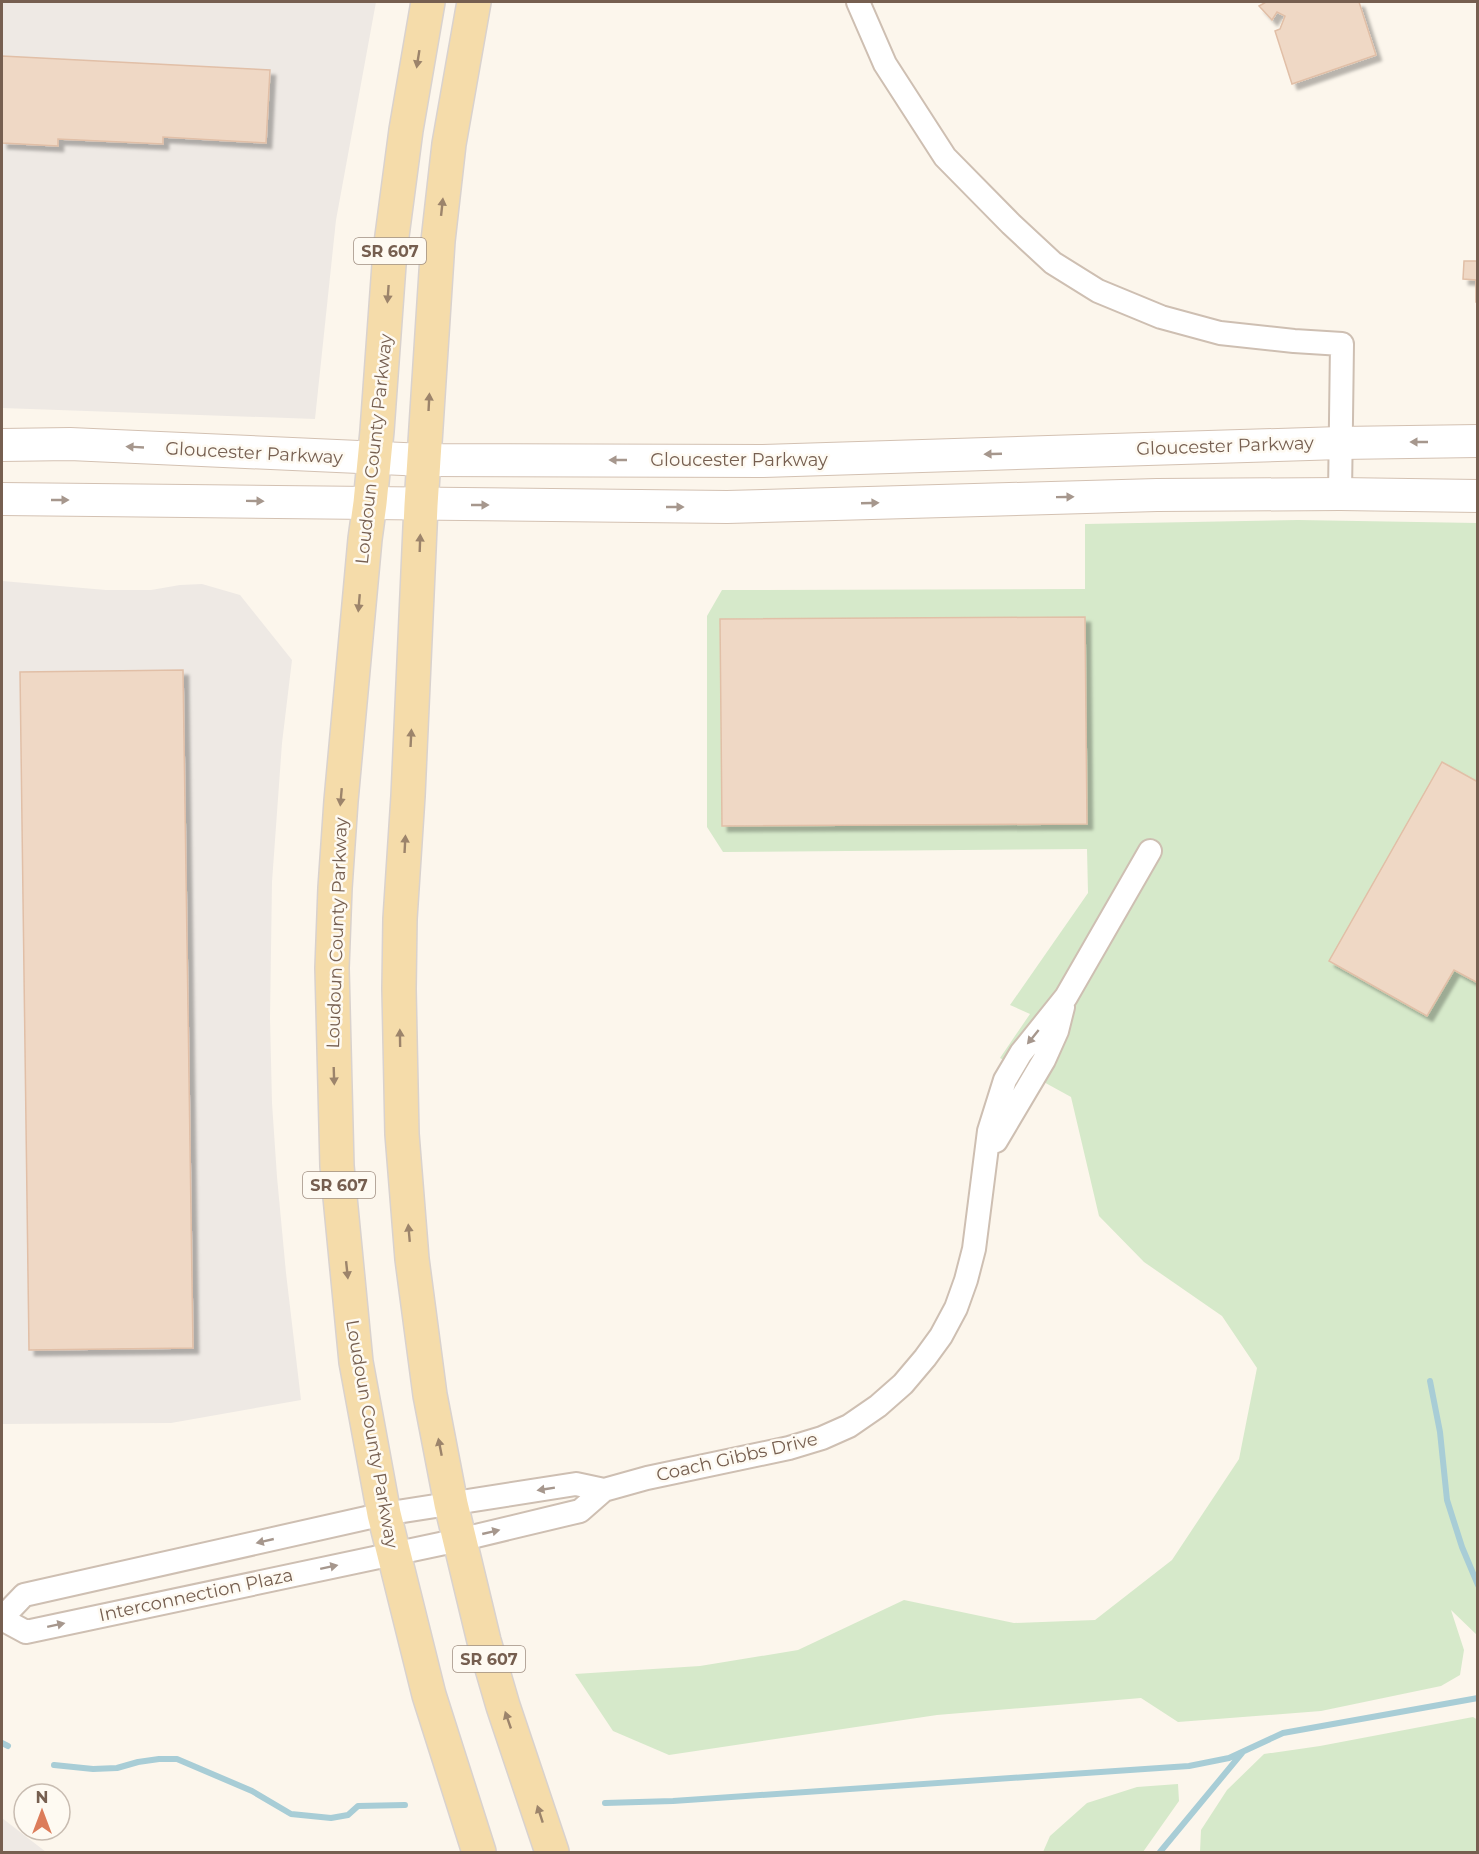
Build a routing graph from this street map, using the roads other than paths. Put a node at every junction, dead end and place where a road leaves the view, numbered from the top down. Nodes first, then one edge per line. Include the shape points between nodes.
1 (428, 2) edge
2 (474, 2) edge
3 (858, 2) edge
4 (1478, 441) edge
5 (1340, 443) junction
6 (2, 445) edge
7 (374, 458) junction
8 (425, 460) junction
9 (1340, 494) junction
10 (1478, 496) edge
11 (2, 499) edge
12 (370, 503) junction
13 (421, 505) junction
14 (1150, 851) dead end
15 (604, 1490) junction
16 (451, 1504) junction
17 (384, 1514) junction
18 (459, 1540) junction
19 (393, 1553) junction
20 (2, 1618) edge
21 (479, 1852) edge
22 (552, 1852) edge

1 -> 7 main road, Loudoun County Parkway / SR 607 via 390,251
8 -> 2 main road, SR 607 via 438,241 449,144
3 - 5 street via 885,64 945,157 1053,263 1098,291 1161,316 1220,333 1342,344
4 -> 5 main road, Gloucester Parkway
5 -> 8 main road, Gloucester Parkway via 763,461
5 - 9 street
7 -> 6 main road, Gloucester Parkway via 70,444
7 - 8 main road, Gloucester Parkway
7 - 12 main road, Loudoun County Parkway / SR 607
8 - 13 main road, SR 607
9 - 10 main road
13 -> 9 main road via 727,507
11 -> 12 main road
12 - 13 main road
12 -> 17 main road, Loudoun County Parkway / SR 607 via 335,888 333,1063 337,1166 356,1362
16 -> 13 main road, SR 607 via 430,1395 413,1270 402,1134 400,919
14 - 15 street, Coach Gibbs Drive via 1066,997 1044,1060 985,1163 966,1280 956,1308 926,1358 878,1406 822,1438
15 -> 16 street, Coach Gibbs Drive via 576,1484
18 -> 15 street, Coach Gibbs Drive via 580,1511
16 - 17 street, Coach Gibbs Drive
16 - 18 main road, SR 607
17 - 19 main road, Loudoun County Parkway / SR 607
17 -> 20 street, Interconnection Plaza via 24,1595
18 - 19 street, Coach Gibbs Drive
22 -> 18 main road, SR 607 via 503,1706
20 -> 19 street, Interconnection Plaza via 27,1632
19 - 21 main road, Loudoun County Parkway / SR 607 via 429,1695

